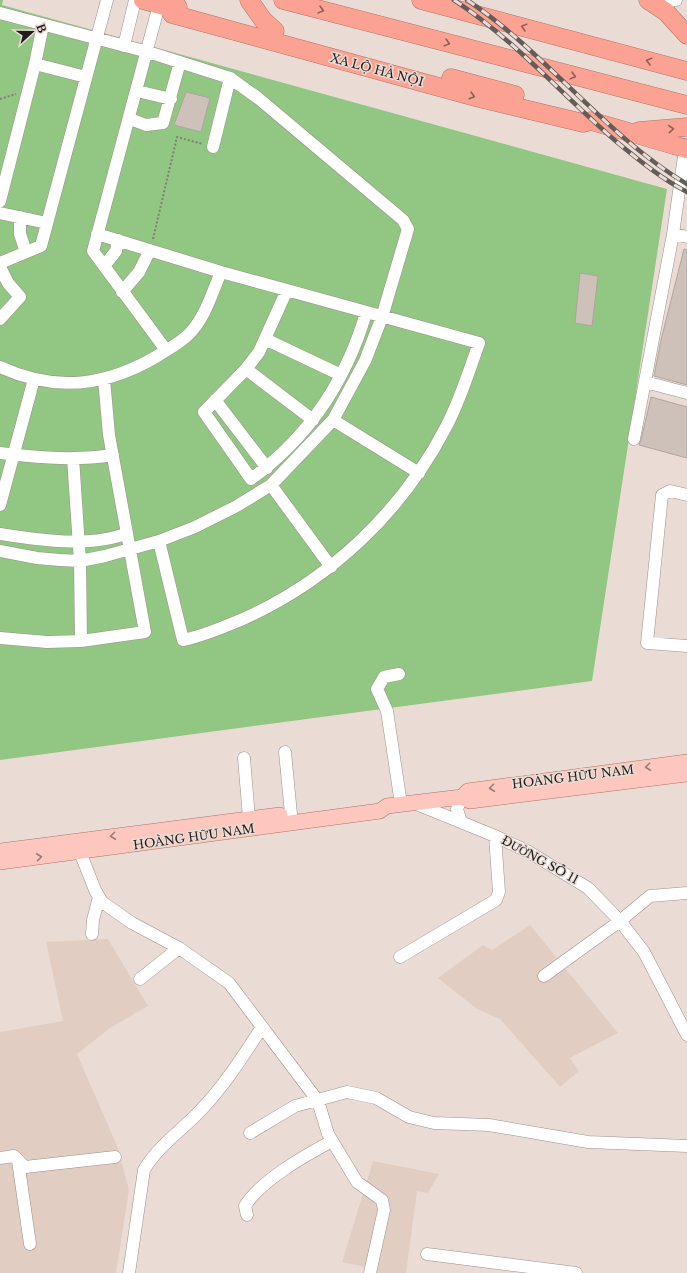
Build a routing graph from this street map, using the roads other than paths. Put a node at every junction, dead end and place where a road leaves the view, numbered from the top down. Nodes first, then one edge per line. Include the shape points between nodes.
1 (107, 0) edge
2 (135, 0) edge
3 (283, 0) edge
4 (421, 0) edge
5 (663, 2) edge
6 (157, 4) edge
7 (252, 5) edge
8 (0, 13) edge
9 (687, 23) edge
10 (43, 25) junction
11 (275, 31) junction
12 (687, 35) edge
13 (97, 39) junction
14 (124, 46) junction
15 (148, 52) junction
16 (180, 62) junction
17 (35, 64) junction
18 (687, 70) edge
19 (86, 77) junction
20 (230, 78) junction
21 (439, 81) junction
22 (137, 91) junction
23 (171, 99) junction
24 (687, 105) edge
25 (130, 118) junction
26 (687, 127) edge
27 (626, 132) junction
28 (213, 147) road end
29 (686, 149) edge
30 (0, 201) edge
31 (0, 213) edge
32 (20, 217) junction
33 (47, 223) junction
34 (97, 234) junction
35 (673, 234) junction
36 (687, 237) edge
37 (118, 240) junction
38 (150, 250) junction
39 (26, 252) junction
40 (0, 263) edge
41 (104, 266) junction
42 (0, 267) edge
43 (220, 272) junction
44 (287, 290) junction
45 (122, 292) junction
46 (366, 313) junction
47 (382, 318) junction
48 (0, 319) edge
49 (265, 339) junction
50 (166, 350) junction
51 (0, 367) edge
52 (246, 369) junction
53 (341, 375) junction
54 (34, 379) junction
55 (104, 379) junction
56 (645, 382) junction
57 (687, 394) edge
58 (215, 400) junction
59 (313, 420) junction
60 (334, 420) junction
61 (634, 439) dead end
62 (0, 453) edge
63 (14, 455) junction
64 (112, 455) junction
65 (73, 458) junction
66 (267, 468) junction
67 (419, 473) junction
68 (271, 485) junction
69 (687, 495) edge
70 (0, 505) edge
71 (127, 533) junction
72 (0, 534) edge
73 (79, 541) junction
74 (159, 541) junction
75 (131, 550) junction
76 (0, 551) edge
77 (80, 561) junction
78 (331, 567) junction
79 (0, 638) edge
80 (81, 641) junction
81 (687, 646) edge
82 (399, 674) dead end
83 (285, 752) dead end
84 (244, 758) dead end
85 (687, 762) edge
86 (687, 774) edge
87 (462, 797) junction
88 (401, 804) junction
89 (291, 814) junction
90 (249, 818) junction
91 (461, 822) junction
92 (495, 836) junction
93 (79, 846) junction
94 (0, 851) edge
95 (0, 862) edge
96 (687, 893) edge
97 (99, 897) junction
98 (620, 921) junction
99 (92, 934) dead end
100 (180, 948) junction
101 (400, 957) dead end
102 (544, 976) dead end
103 (140, 979) dead end
104 (262, 1027) junction
105 (687, 1035) edge
106 (318, 1101) junction
107 (250, 1134) dead end
108 (332, 1140) junction
109 (687, 1146) edge
110 (115, 1157) dead end
111 (0, 1158) edge
112 (18, 1161) junction
113 (247, 1216) dead end
114 (30, 1244) dead end
115 (427, 1254) dead end
116 (129, 1273) edge
117 (370, 1273) edge
118 (576, 1273) edge

1 - 13 street
2 - 14 street
3 -> 24 highway
18 -> 4 highway
5 - 9 highway
5 - 12 highway
6 - 11 highway, XA LỘ HÀ NỘI via 174,5
6 - 15 street
6 - 21 highway, XA LỘ HÀ NỘI via 172,14
7 - 11 highway
8 - 10 street
10 - 13 street
10 - 17 street
11 - 21 highway, XA LỘ HÀ NỘI
13 - 14 street
13 - 19 street
14 - 15 street
15 - 16 street
15 - 22 street
16 - 20 street
16 - 23 street
17 - 19 street
17 - 30 street
19 - 33 street
20 - 28 street
20 - 47 street via 258,98 403,220 408,229
21 -> 27 highway, XA LỘ HÀ NỘI via 586,113 591,121
22 - 23 street
22 - 25 street
23 - 25 street via 163,123 146,125
25 - 34 street
27 -> 26 highway
27 - 29 highway, XA LỘ HÀ NỘI
29 - 35 street
31 - 32 street
32 - 33 street
32 - 39 street via 20,234
33 - 39 street via 41,246
34 - 37 street
34 - 41 street via 93,252
35 - 36 street
35 - 56 street
37 - 38 street
37 - 41 street via 116,250
38 - 43 street
38 - 45 street via 139,272
39 - 40 street
41 - 45 street
42 - 48 street via 8,283 20,297
43 - 44 street
43 - 50 street via 206,307 190,333 178,344
44 - 46 street
44 - 49 street
45 - 50 street
46 - 47 street
46 - 53 street via 354,349
47 - 60 street via 365,361
47 - 67 street via 479,343 446,427
49 - 52 street
49 - 53 street
50 - 55 street via 139,367
51 - 54 street
52 - 58 street
52 - 59 street
53 - 59 street
54 - 55 street via 74,384
54 - 63 street
55 - 64 street
56 - 57 street
56 - 61 street
58 - 66 street
58 - 66 street via 204,412 251,479
59 - 66 street via 280,458
60 - 67 street
60 - 68 street
62 - 63 street
63 - 65 street
63 - 70 street
64 - 65 street
64 - 71 street
65 - 73 street
67 - 78 street via 382,519
68 - 74 street via 221,513
68 - 78 street
69 - 81 street via 670,491 662,494 647,643
71 - 73 street via 104,539
71 - 75 street
72 - 73 street via 27,539
73 - 77 street
74 - 75 street
74 - 78 street via 183,640 229,625 262,610 300,589
75 - 77 street
75 - 80 street via 145,632
76 - 77 street via 37,558
77 - 80 street
79 - 80 street via 47,642
82 - 88 street via 384,677 377,689 387,711
83 - 89 street
84 - 90 street
85 -> 87 main road, HOÀNG HỮU NAM via 468,791
86 - 87 main road, HOÀNG HỮU NAM via 470,801
87 - 88 main road, HOÀNG HỮU NAM
87 - 91 street via 457,809
88 - 89 main road, HOÀNG HỮU NAM via 379,802
88 - 91 street, ĐƯỜNG SỐ 11
88 - 93 main road, HOÀNG HỮU NAM via 380,811
89 - 90 main road, HOÀNG HỮU NAM
90 -> 93 main road, HOÀNG HỮU NAM
91 - 92 street, ĐƯỜNG SỐ 11
92 - 98 street, ĐƯỜNG SỐ 11 via 529,852 588,888
92 - 101 street via 499,892 496,900
93 - 94 main road, HOÀNG HỮU NAM
95 -> 93 main road, HOÀNG HỮU NAM
93 - 97 street
96 - 98 street via 650,896
97 - 99 street
97 - 100 street via 102,902 132,923
98 - 102 street
98 - 105 street, ĐƯỜNG SỐ 11 via 644,952
100 - 103 street
100 - 104 street via 229,983
104 - 106 street
104 - 116 street via 230,1076 201,1110 152,1156 144,1170
106 - 107 street via 295,1106
106 - 108 street
106 - 109 street via 346,1092 376,1098 409,1117 434,1123 489,1125 588,1142
108 - 113 street via 303,1157 256,1192 246,1206
108 - 117 street via 357,1182 382,1200 384,1210
110 - 112 street via 25,1167
111 - 112 street via 14,1156
112 - 114 street
115 - 118 street

